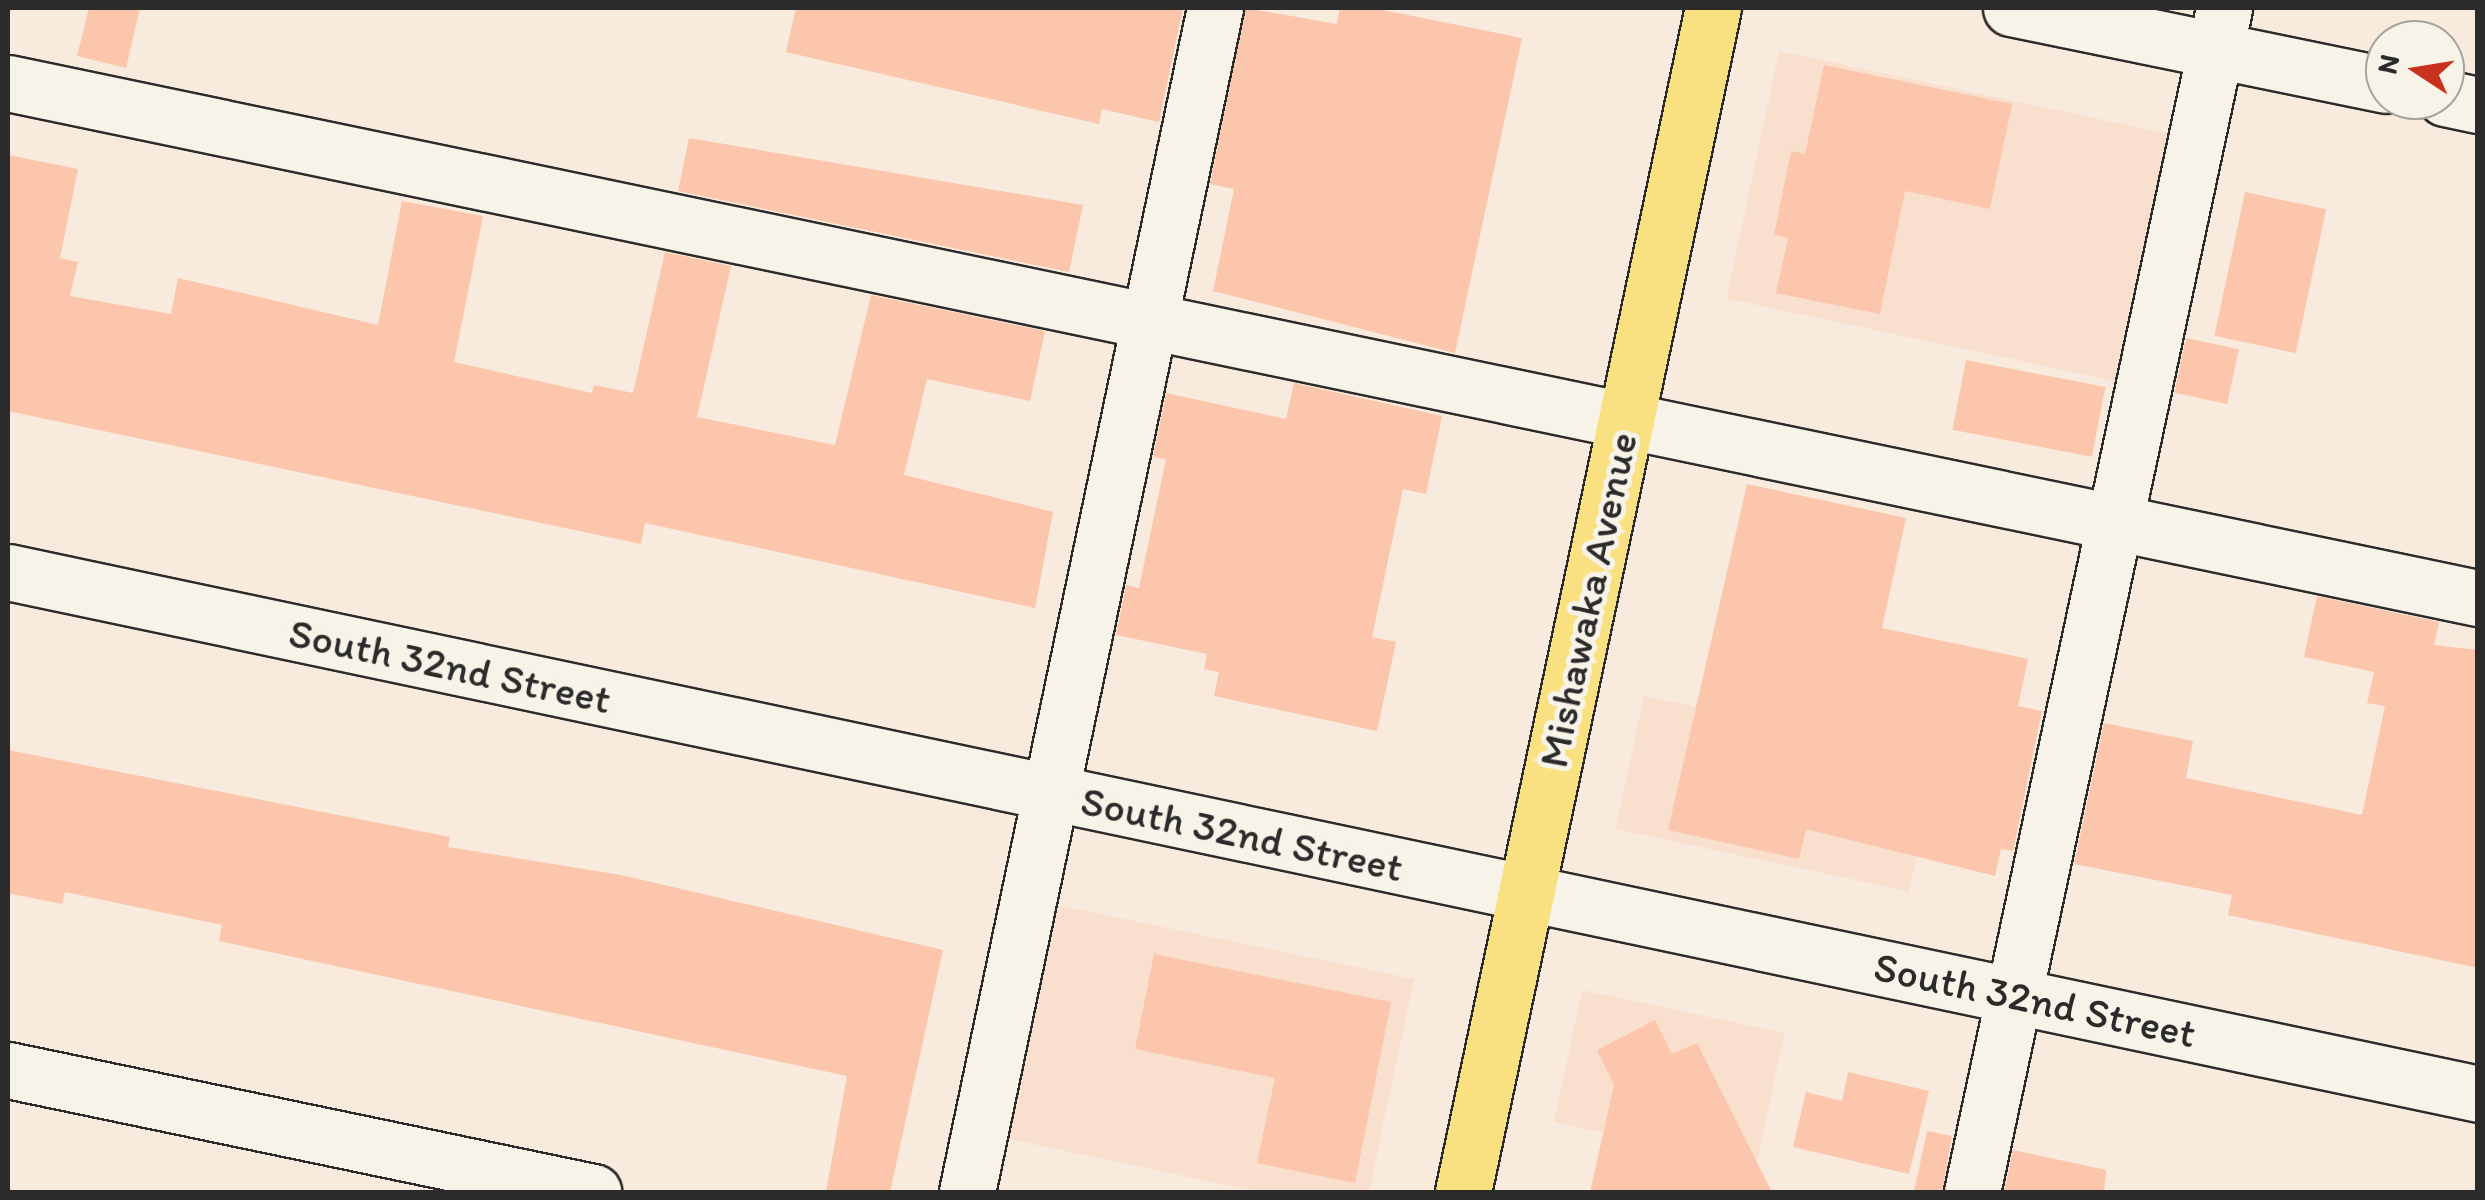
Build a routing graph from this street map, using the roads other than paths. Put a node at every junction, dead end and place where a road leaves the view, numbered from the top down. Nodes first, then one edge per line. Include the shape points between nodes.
1 (1215, 8) edge
2 (1713, 8) edge
3 (2011, 8) edge
4 (2219, 28) edge
5 (2365, 78) edge
6 (8, 83) edge
7 (1148, 322) junction
8 (1627, 418) junction
9 (2112, 520) junction
10 (8, 572) edge
11 (2478, 598) edge
12 (1046, 792) junction
13 (1526, 893) junction
14 (2013, 995) junction
15 (8, 1070) edge
16 (2478, 1094) edge
17 (593, 1192) edge
18 (966, 1192) edge
19 (1463, 1192) edge
20 (1972, 1192) edge

1 - 7 street
2 - 8 main road, Mishawaka Avenue
3 - 4 street
4 - 5 street
4 - 9 street
6 - 7 street
7 - 8 street
7 - 12 street
8 - 9 street
8 - 13 main road, Mishawaka Avenue
9 - 11 street
9 - 14 street
10 - 12 street, South 32nd Street
12 - 13 street, South 32nd Street
12 - 18 street
13 - 14 street, South 32nd Street
13 - 19 main road, Mishawaka Avenue
14 - 16 street, South 32nd Street
14 - 20 street
15 - 17 street

